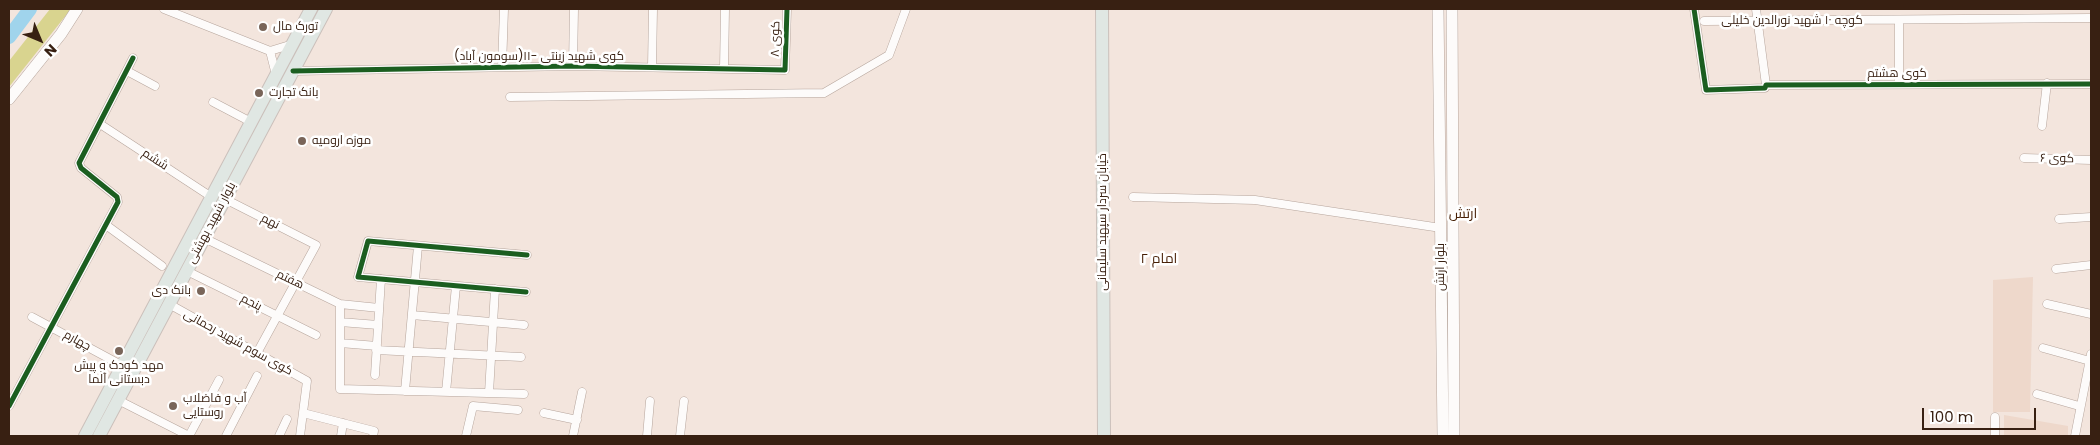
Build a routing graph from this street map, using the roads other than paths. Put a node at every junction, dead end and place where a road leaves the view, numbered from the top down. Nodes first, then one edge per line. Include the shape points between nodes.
1 (77, 9) edge
2 (164, 9) edge
3 (311, 9) edge
4 (326, 9) edge
5 (504, 9) edge
6 (574, 9) edge
7 (653, 9) edge
8 (725, 9) edge
9 (787, 9) edge
10 (906, 9) edge
11 (1095, 9) edge
12 (1102, 9) edge
13 (1438, 9) edge
14 (1452, 9) edge
15 (1694, 9) edge
16 (1756, 9) edge
17 (1943, 9) edge
18 (1943, 18) junction
19 (2091, 18) edge
20 (1899, 20) junction
21 (1704, 21) dead end
22 (1757, 21) junction
23 (293, 44) junction
24 (270, 51) junction
25 (134, 58) dead end
26 (573, 66) junction
27 (502, 67) junction
28 (652, 67) junction
29 (724, 68) junction
30 (786, 70) joint
31 (127, 71) junction
32 (293, 71) junction
33 (276, 76) junction
34 (1899, 83) junction
35 (1766, 84) junction
36 (2047, 84) junction
37 (2091, 84) edge
38 (155, 86) dead end
39 (510, 96) dead end
40 (9, 99) edge
41 (213, 102) dead end
42 (251, 122) junction
43 (100, 124) junction
44 (2042, 126) dead end
45 (2024, 158) dead end
46 (2091, 160) edge
47 (210, 196) junction
48 (1133, 197) dead end
49 (225, 199) junction
50 (2091, 218) edge
51 (2059, 220) dead end
52 (106, 225) junction
53 (1441, 228) junction
54 (1454, 228) junction
55 (204, 238) junction
56 (418, 246) junction
57 (527, 255) dead end
58 (2091, 265) edge
59 (162, 266) dead end
60 (2056, 269) dead end
61 (187, 270) junction
62 (381, 279) junction
63 (296, 282) junction
64 (415, 282) junction
65 (456, 286) junction
66 (495, 289) junction
67 (526, 292) dead end
68 (170, 304) junction
69 (340, 304) junction
70 (2047, 304) dead end
71 (379, 308) junction
72 (2091, 314) edge
73 (412, 315) junction
74 (277, 316) junction
75 (32, 317) dead end
76 (453, 318) junction
77 (340, 322) junction
78 (493, 322) junction
79 (378, 325) junction
80 (524, 325) dead end
81 (51, 326) junction
82 (316, 335) dead end
83 (340, 343) junction
84 (376, 348) junction
85 (2043, 348) dead end
86 (408, 352) junction
87 (257, 353) junction
88 (450, 354) junction
89 (492, 356) junction
90 (521, 357) dead end
91 (2090, 358) edge
92 (123, 366) junction
93 (374, 375) dead end
94 (257, 376) dead end
95 (219, 380) dead end
96 (405, 391) junction
97 (446, 392) junction
98 (582, 392) dead end
99 (489, 393) junction
100 (524, 394) dead end
101 (2037, 394) dead end
102 (118, 400) junction
103 (684, 400) dead end
104 (650, 401) dead end
105 (9, 406) edge
106 (2079, 406) junction
107 (518, 410) dead end
108 (303, 413) junction
109 (544, 413) dead end
110 (1995, 417) dead end
111 (287, 419) dead end
112 (577, 420) junction
113 (344, 423) junction
114 (85, 436) edge
115 (99, 436) edge
116 (189, 436) edge
117 (226, 436) edge
118 (279, 436) edge
119 (300, 436) edge
120 (342, 436) edge
121 (373, 436) edge
122 (466, 436) edge
123 (573, 436) edge
124 (647, 436) edge
125 (680, 436) edge
126 (1095, 436) edge
127 (1104, 436) edge
128 (1443, 436) edge
129 (1454, 436) edge
130 (1995, 436) edge
131 (2075, 436) edge

1 - 40 main road
2 - 24 street
3 - 23 main road, بلوار شهید بهشتی
4 - 32 main road, بلوار شهید بهشتی
5 - 27 street
6 - 26 street
7 - 28 street
8 - 29 street
9 - 30 street, کوی ۸
10 - 39 street via 889,55 824,93
11 - 126 main road, خیابان سردار سپهبد سلیمانی
12 - 127 main road, خیابان سردار سپهبد سلیمانی
13 - 53 main road, بلوار ارتش
14 - 54 main road, بلوار ارتش
15 - 35 street, کوی هشتم via 1706,90 1765,88
16 - 22 street
17 - 18 street
18 - 19 street, کوچه ۱۰ شهید نورالدین خلیلی
18 - 20 street, کوچه ۱۰ شهید نورالدین خلیلی
20 - 22 street, کوچه ۱۰ شهید نورالدین خلیلی
20 - 34 street
21 - 22 street, کوچه ۱۰ شهید نورالدین خلیلی
22 - 35 street
23 - 24 street
23 - 33 main road, بلوار شهید بهشتی
24 - 33 street
25 - 31 street
26 - 27 street, کوی شهید زینتی -۱۱(سومون آباد)
26 - 28 street, کوی شهید زینتی -۱۱(سومون آباد)
27 - 32 street, کوی شهید زینتی -۱۱(سومون آباد)
28 - 29 street, کوی شهید زینتی -۱۱(سومون آباد)
29 - 30 street, کوی شهید زینتی -۱۱(سومون آباد)
31 - 38 street
31 - 43 street
32 - 49 main road, بلوار شهید بهشتی
33 - 42 main road, بلوار شهید بهشتی
34 - 35 street, کوی هشتم
34 - 36 street, کوی هشتم
36 - 37 street, کوی هشتم
36 - 44 street
41 - 42 street
42 - 47 main road, بلوار شهید بهشتی
43 - 47 street, ششم
43 - 52 street via 79,163 119,200
45 - 46 street, کوی ۶
47 - 92 main road, بلوار شهید بهشتی
48 - 53 street via 1255,200
49 - 55 main road, بلوار شهید بهشتی
49 - 63 street, نهم via 316,244
50 - 51 street
52 - 59 street
52 - 81 street
53 - 54 main road
53 - 128 main road, بلوار ارتش
54 - 129 main road, بلوار ارتش
55 - 61 main road, بلوار شهید بهشتی
55 - 63 street, هفتم
56 - 57 street
56 - 62 street via 368,241 358,277
56 - 64 street
58 - 60 street
61 - 68 main road, بلوار شهید بهشتی
61 - 74 street, پنجم
62 - 64 street
62 - 71 street
63 - 69 street, هفتم
63 - 74 street
64 - 65 street
64 - 73 street
65 - 66 street
65 - 76 street
66 - 67 street
66 - 78 street
68 - 87 street, کوی سوم شهید رحمانی
68 - 102 main road, بلوار شهید بهشتی
69 - 71 street, هفتم
69 - 77 street
70 - 72 street
71 - 79 street
73 - 76 street
73 - 86 street
74 - 82 street, پنجم
74 - 87 street
75 - 81 street, چهارم
76 - 78 street
76 - 88 street
77 - 79 street
77 - 83 street
78 - 80 street
78 - 89 street
79 - 84 street
81 - 92 street, چهارم
81 - 105 street
83 - 84 street
83 - 96 street via 340,389
84 - 86 street
84 - 93 street
85 - 91 street
86 - 88 street
86 - 96 street
87 - 108 street, کوی سوم شهید رحمانی via 307,381
88 - 89 street
88 - 97 street
89 - 90 street
89 - 99 street
91 - 106 street
92 - 114 main road, بلوار شهید بهشتی
94 - 117 street
95 - 116 street
96 - 97 street
97 - 99 street
98 - 112 street
99 - 100 street
101 - 106 street
102 - 115 main road, بلوار شهید بهشتی
102 - 116 street
103 - 125 street
104 - 124 street
106 - 131 street
107 - 122 street via 472,406
108 - 113 street
108 - 119 street
109 - 112 street
110 - 130 street
111 - 118 street
112 - 123 street
113 - 120 street
113 - 121 street via 374,431

